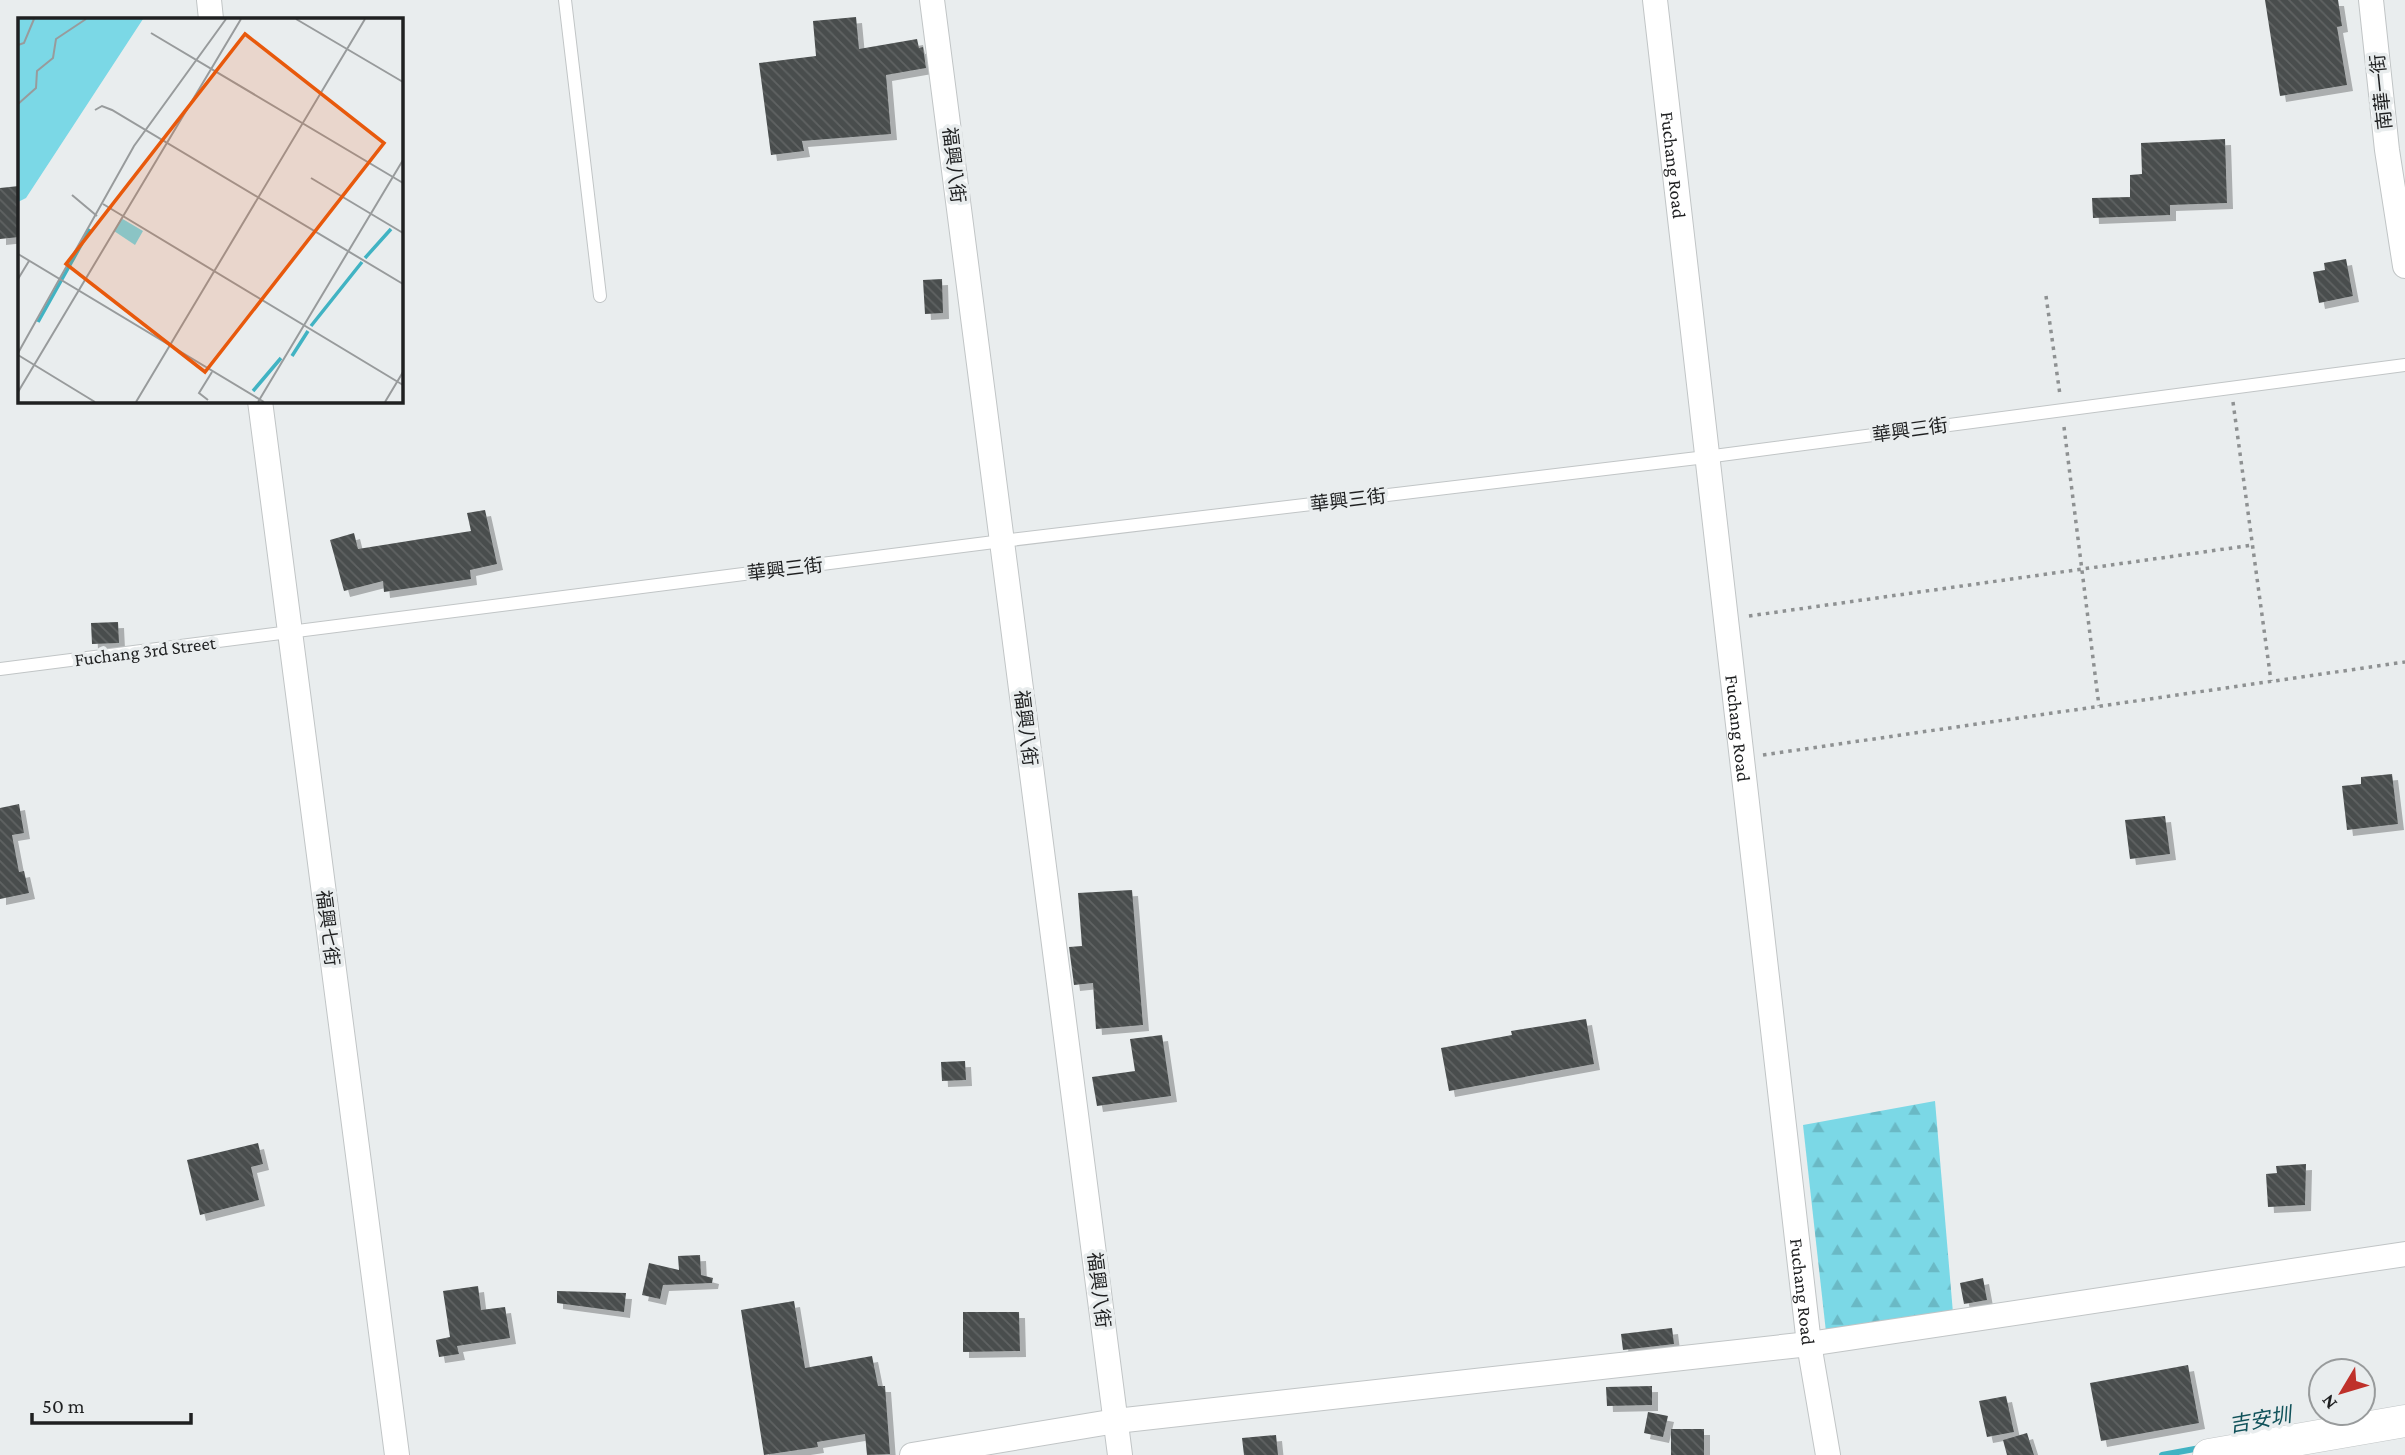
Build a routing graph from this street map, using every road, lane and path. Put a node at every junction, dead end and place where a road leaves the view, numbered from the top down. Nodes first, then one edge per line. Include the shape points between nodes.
1 (209, 0) edge
2 (565, 0) edge
3 (933, 0) edge
4 (1655, 0) edge
5 (2371, 0) edge
6 (211, 18) edge
7 (2405, 266) edge
8 (600, 296) dead end
9 (2046, 296) dead end
10 (2405, 365) edge
11 (2231, 388) junction
12 (260, 402) edge
13 (2062, 410) junction
14 (1706, 457) junction
15 (1002, 541) junction
16 (2253, 545) junction
17 (2081, 570) junction
18 (1726, 619) junction
19 (290, 633) junction
20 (2405, 662) edge
21 (0, 669) edge
22 (2271, 681) junction
23 (2099, 706) junction
24 (1743, 757) junction
25 (2405, 1254) edge
26 (1809, 1344) junction
27 (1116, 1421) junction
28 (2405, 1421) edge
29 (397, 1455) edge
30 (912, 1455) edge
31 (1120, 1455) edge
32 (1828, 1455) edge
33 (2209, 1455) edge

1 - 6 street
2 - 8 lane
3 - 15 street, 福興八街
4 - 14 street, Fuchang Road
5 - 7 street, 南華一街
9 - 13 path
10 - 11 lane, 華興三街
11 - 13 lane, 華興三街
11 - 16 path
12 - 19 street, 福興七街
13 - 14 lane, 華興三街
13 - 17 path
14 - 15 lane, 華興三街
14 - 18 street, Fuchang Road
15 - 19 lane, 華興三街
15 - 27 street, 福興八街
16 - 17 path
16 - 22 path
17 - 18 path
17 - 23 path
18 - 24 street, Fuchang Road
19 - 21 lane, Fuchang 3rd Street
19 - 29 street, 福興七街
20 - 22 path
22 - 23 path
23 - 24 path
24 - 26 street, Fuchang Road
25 - 26 street
26 - 27 street
26 - 32 street, Fuchang Road
27 - 30 street
27 - 31 street, 福興八街
28 - 33 street

